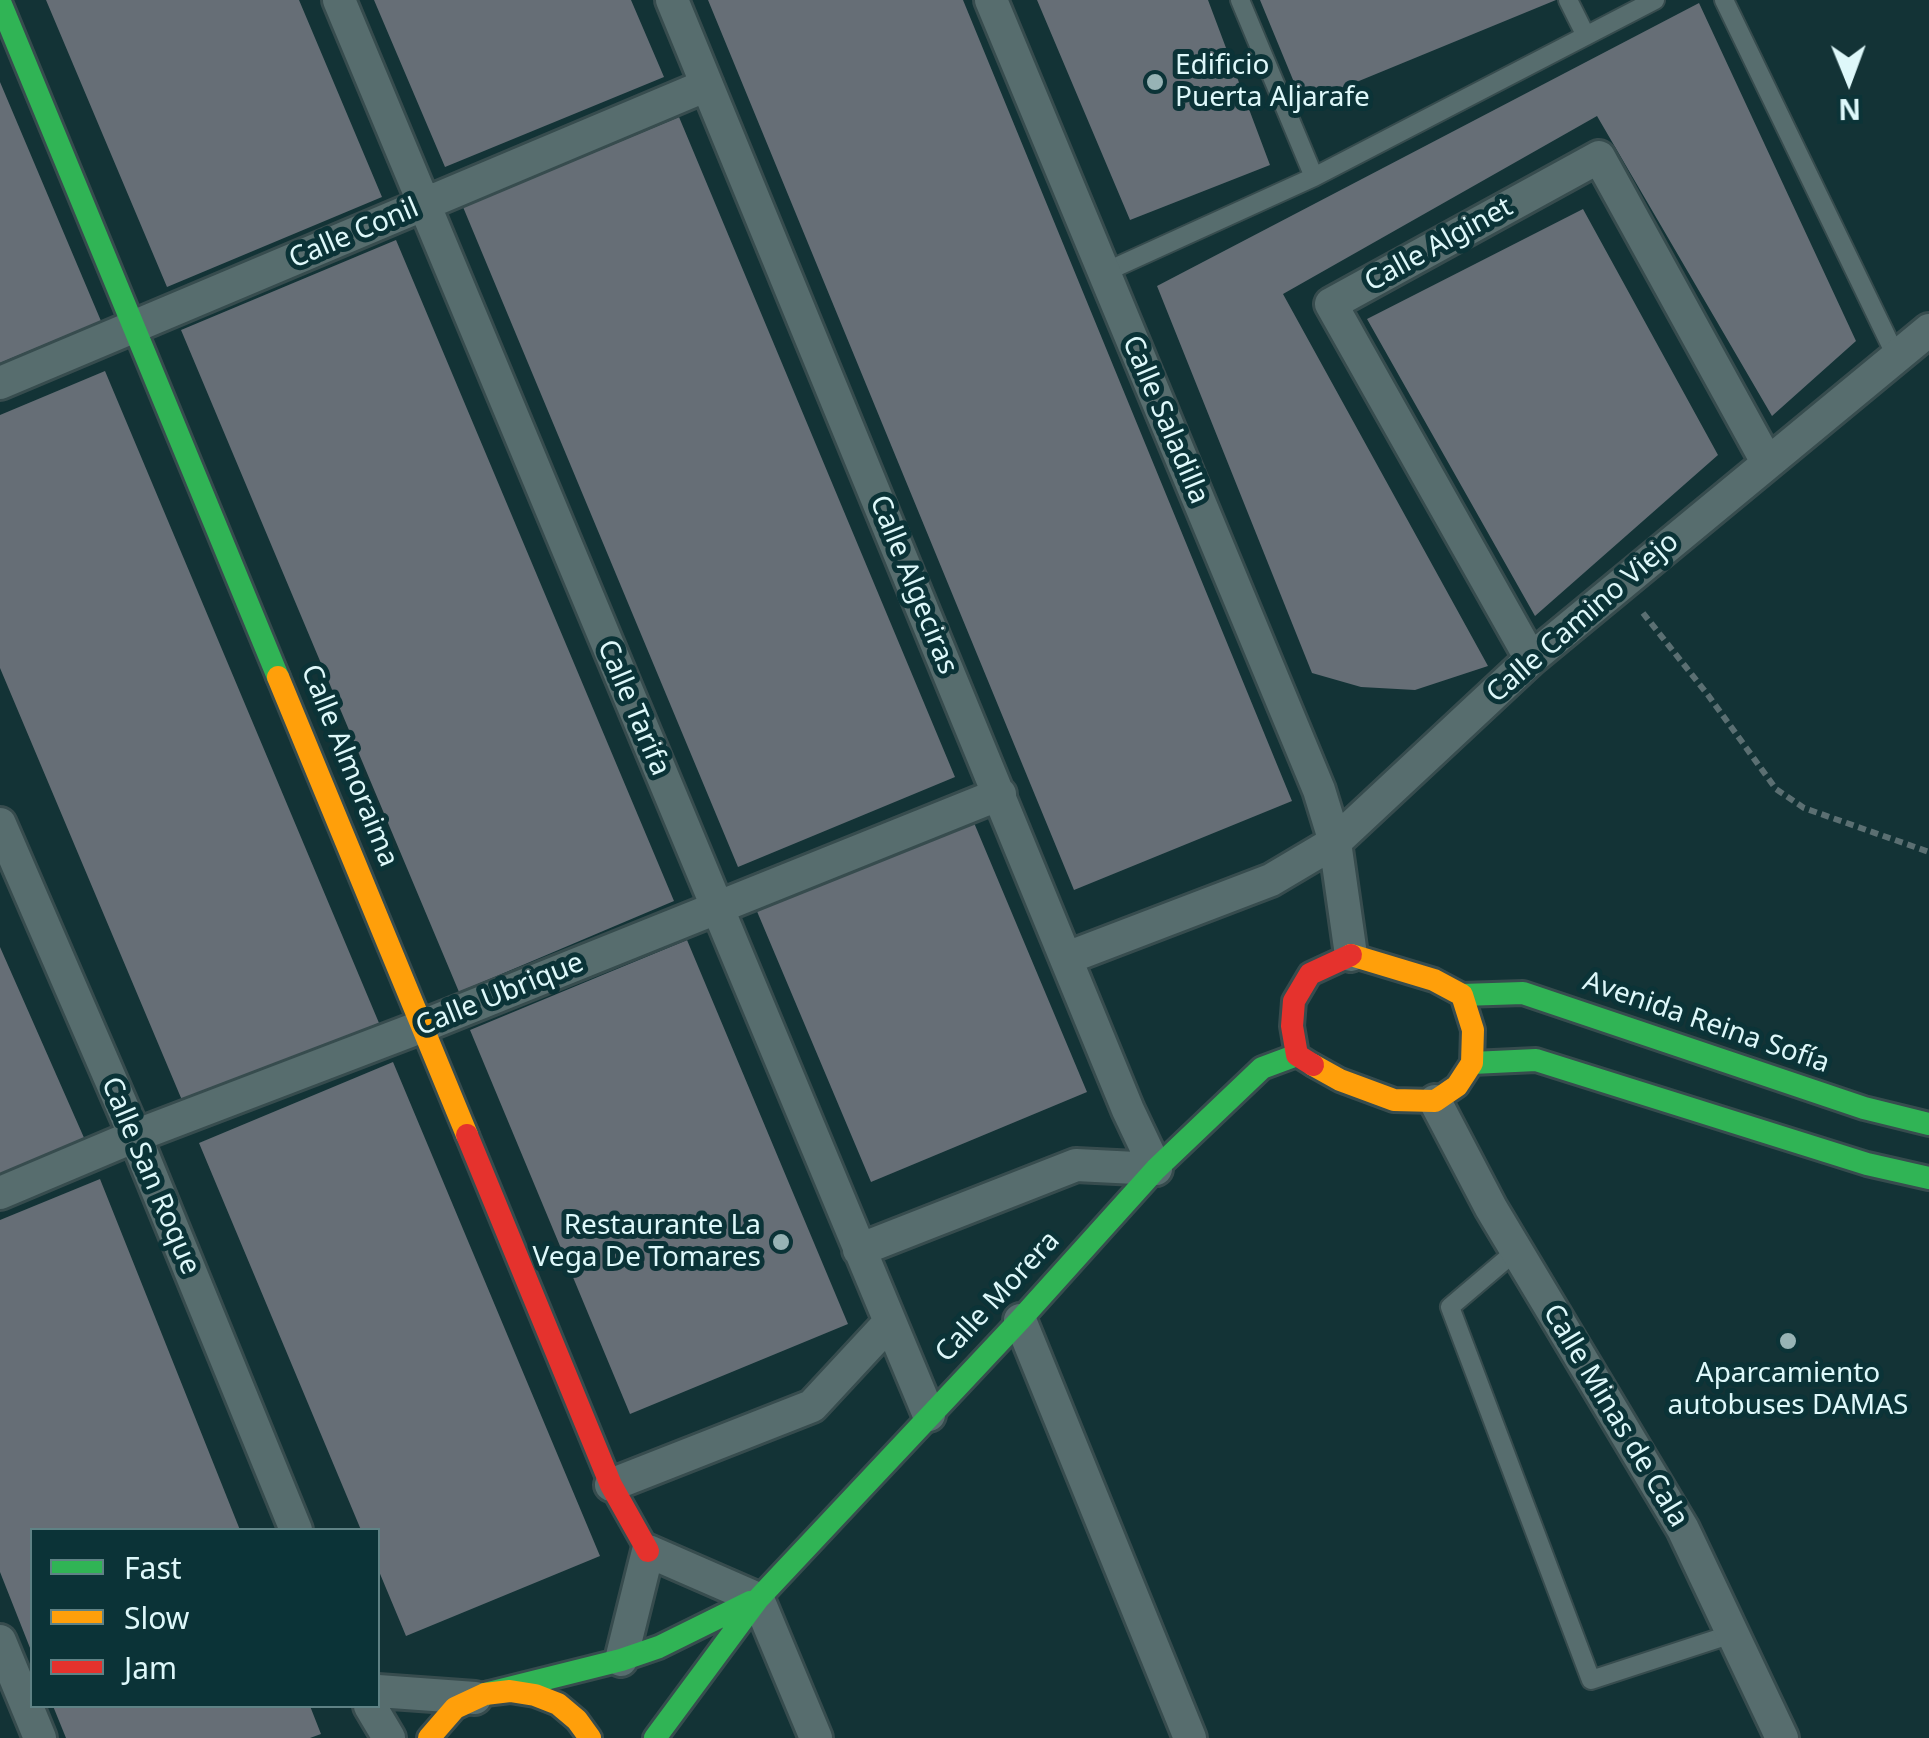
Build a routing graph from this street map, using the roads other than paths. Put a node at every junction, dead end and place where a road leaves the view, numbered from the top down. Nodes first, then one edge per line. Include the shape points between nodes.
1 (339, 0) edge
2 (672, 0) edge
3 (990, 0) edge
4 (1240, 0) edge
5 (1568, 0) edge
6 (1656, 0) edge
7 (1724, 0) edge
8 (0, 2) edge
9 (1586, 36) junction
10 (708, 85) junction
11 (1314, 177) junction
12 (424, 204) junction
13 (1104, 274) junction
14 (136, 326) junction
15 (1929, 330) edge
16 (1896, 356) junction
17 (0, 383) edge
18 (1767, 462) junction
19 (1531, 659) junction
20 (1000, 794) junction
21 (0, 824) edge
22 (1334, 842) junction
23 (716, 908) junction
24 (1351, 955) junction
25 (1067, 958) junction
26 (1462, 994) junction
27 (423, 1026) junction
28 (1297, 1055) junction
29 (1472, 1063) junction
30 (1435, 1102) junction
31 (1929, 1124) edge
32 (135, 1136) junction
33 (1156, 1170) junction
34 (1929, 1178) edge
35 (0, 1193) edge
36 (859, 1250) junction
37 (1517, 1250) junction
38 (1020, 1320) junction
39 (889, 1323) junction
40 (929, 1415) junction
41 (611, 1485) junction
42 (295, 1528) edge
43 (648, 1551) junction
44 (758, 1599) junction
45 (1732, 1634) junction
46 (0, 1641) edge
47 (621, 1660) junction
48 (380, 1691) edge
49 (480, 1696) junction
50 (371, 1708) edge
51 (40, 1738) edge
52 (389, 1738) edge
53 (429, 1738) edge
54 (590, 1738) edge
55 (655, 1738) edge
56 (816, 1738) edge
57 (1190, 1738) edge
58 (1782, 1738) edge

1 - 12 street, Calle Tarifa
2 - 10 street, Calle Algeciras
3 - 13 street, Calle Saladilla
4 - 11 lane
5 - 9 lane
6 - 9 lane
7 - 16 lane
8 - 14 street, Calle Almoraima
9 - 11 lane
10 - 12 street, Calle Conil
10 - 20 street, Calle Algeciras
11 - 13 lane
12 - 14 street, Calle Conil
12 - 23 street, Calle Tarifa
13 - 22 street, Calle Saladilla via 1319,790
14 - 17 street, Calle Conil
14 - 27 street, Calle Almoraima
15 - 16 street, Calle Camino Viejo
16 - 18 street, Calle Camino Viejo
18 - 19 street, Calle Camino Viejo
18 - 19 street, Calle Alginet via 1600,157 1331,304
19 - 22 street, Calle Camino Viejo
20 - 23 street, Calle Ubrique
20 - 25 street, Calle Algeciras
21 - 32 street, Calle San Roque
22 - 24 street
22 - 25 street, Calle Camino Viejo via 1271,880
23 - 27 street, Calle Ubrique
23 - 36 street, Calle Tarifa
24 - 26 street
24 - 28 street via 1310,974 1294,1001
25 - 33 street, Calle Algeciras
26 - 29 street via 1473,1030
26 - 31 street, Avenida Reina Sofía via 1523,993
27 - 32 street, Calle Ubrique
27 - 41 street, Calle Almoraima
28 - 30 street via 1394,1100
28 - 33 street, Calle Morera via 1262,1068
29 - 30 street
29 - 34 street via 1536,1060
30 - 37 street, Calle Minas de Cala
32 - 35 street, Calle Ubrique
32 - 42 street, Calle San Roque
33 - 36 street via 1076,1165
33 - 38 street, Calle Morera
36 - 39 street, Calle Tarifa
37 - 45 street, Calle Minas de Cala via 1683,1530
37 - 45 lane via 1450,1307 1592,1680
38 - 40 street, Calle Morera
38 - 57 street
39 - 40 street, Calle Tarifa
39 - 41 street via 812,1406
40 - 44 street, Calle Morera
41 - 43 street, Calle Almoraima
43 - 44 street
43 - 47 street
44 - 47 street, Calle Morera
44 - 55 street, Calle Morera
44 - 56 street
45 - 58 street, Calle Minas de Cala
46 - 51 street
47 - 49 street, Calle Morera
48 - 49 street
49 - 53 street via 455,1708
49 - 54 street via 535,1695 558,1704
50 - 52 street

